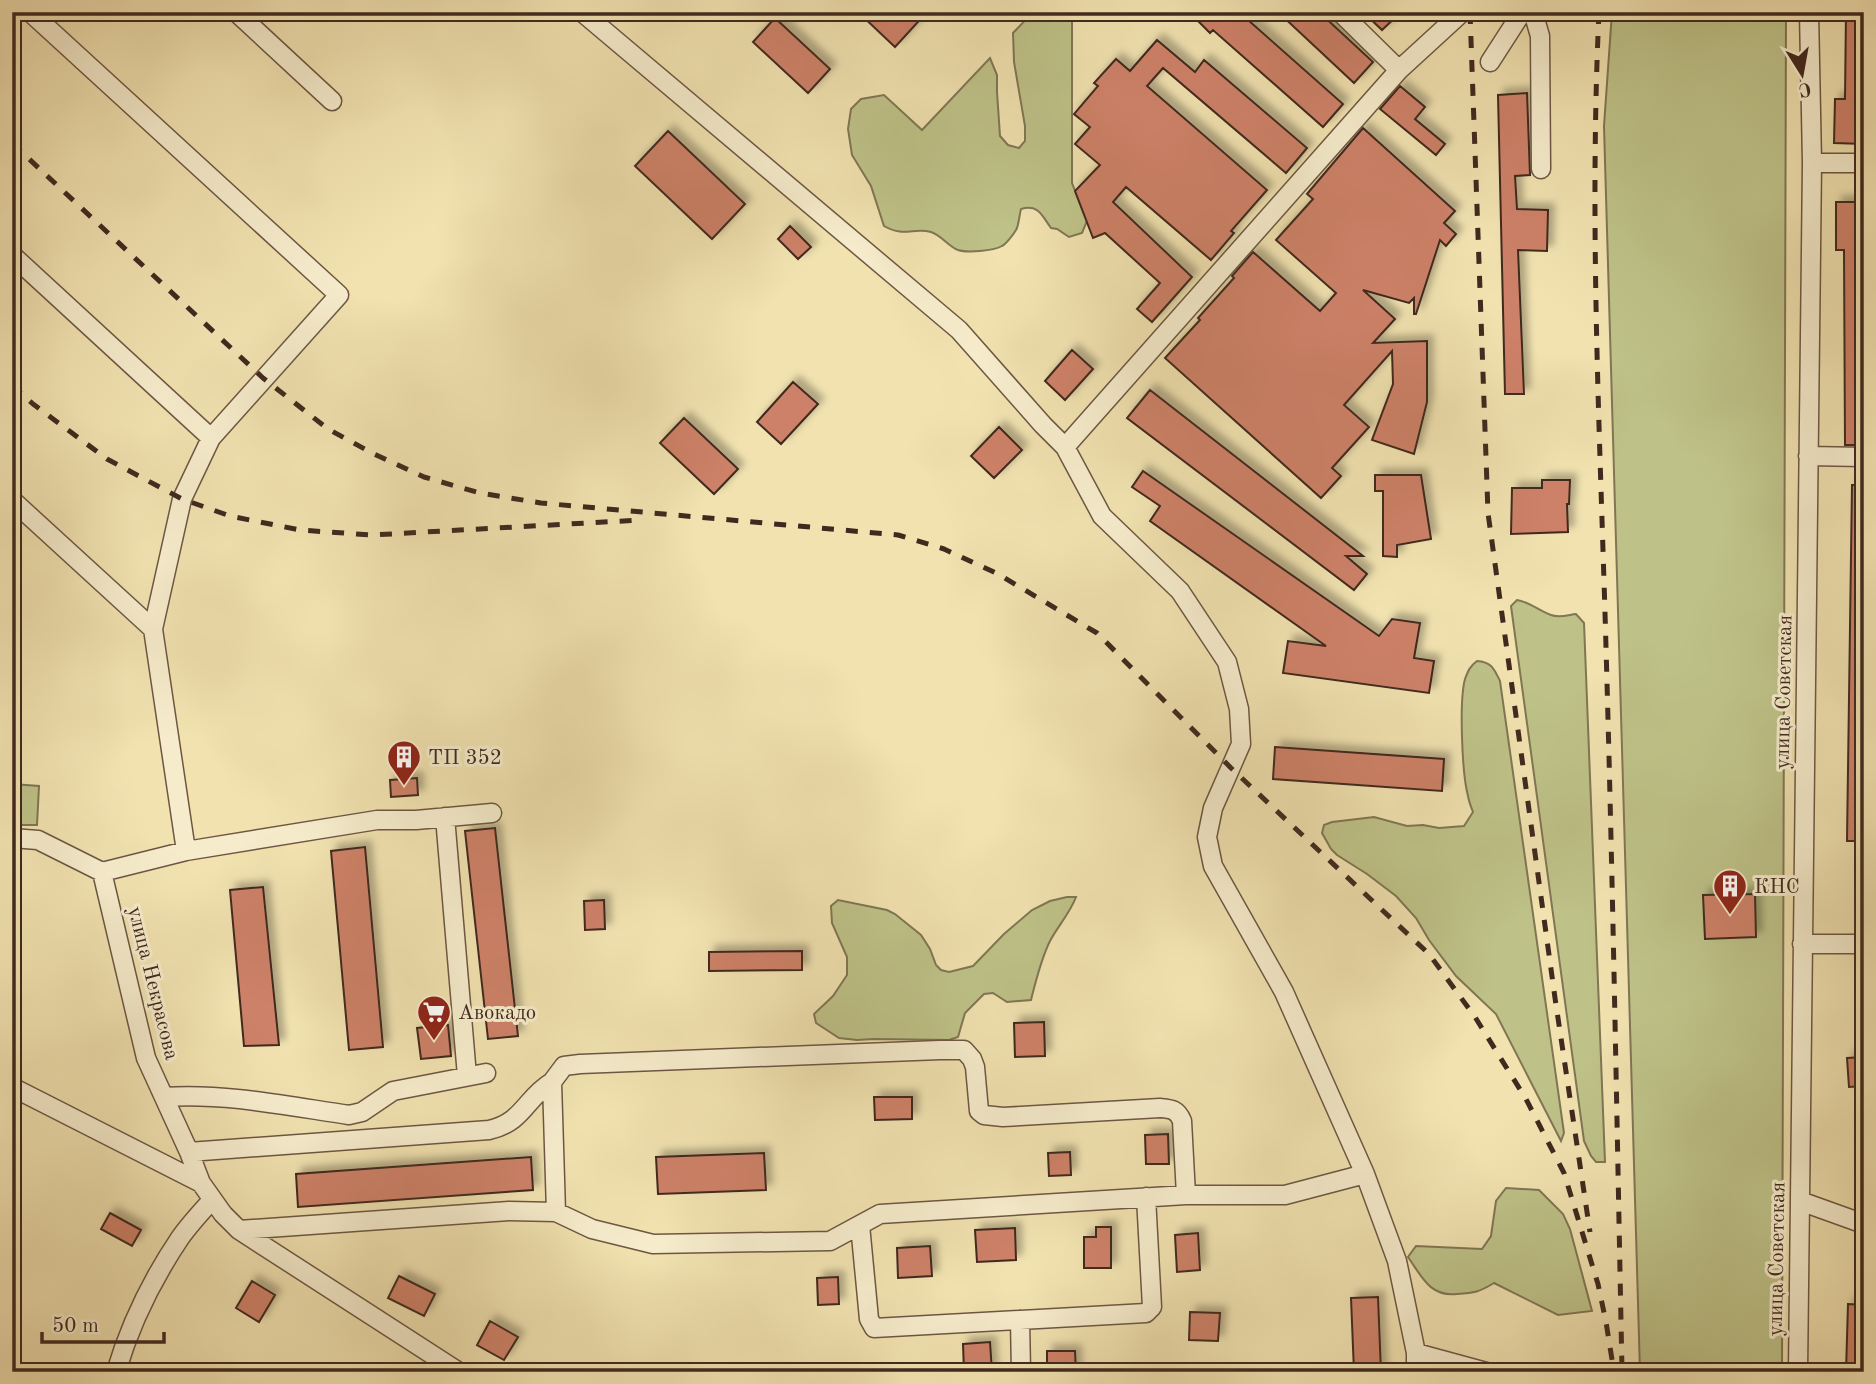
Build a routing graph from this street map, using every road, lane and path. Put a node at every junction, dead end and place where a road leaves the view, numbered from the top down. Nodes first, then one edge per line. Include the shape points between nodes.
1 (30, 12) edge
2 (236, 12) edge
3 (582, 12) edge
4 (1340, 12) edge
5 (1459, 12) edge
6 (1520, 12) edge
7 (1534, 12) edge
8 (1810, 12) edge
9 (1490, 62) dead end
10 (1399, 70) junction
11 (332, 100) dead end
12 (1812, 163) junction
13 (1864, 163) edge
14 (1541, 169) dead end
15 (12, 255) edge
16 (211, 438) junction
17 (1065, 447) junction
18 (1808, 456) junction
19 (1864, 457) edge
20 (12, 500) edge
21 (153, 629) junction
22 (492, 813) dead end
23 (444, 817) junction
24 (12, 838) edge
25 (186, 851) junction
26 (102, 872) junction
27 (1802, 944) junction
28 (1864, 944) edge
29 (486, 1073) dead end
30 (467, 1076) junction
31 (552, 1082) junction
32 (12, 1087) edge
33 (164, 1097) junction
34 (189, 1152) junction
35 (1366, 1174) junction
36 (201, 1183) junction
37 (1186, 1195) junction
38 (1146, 1197) junction
39 (212, 1200) junction
40 (1800, 1201) junction
41 (556, 1212) junction
42 (1864, 1224) edge
43 (860, 1225) junction
44 (239, 1230) junction
45 (1020, 1320) junction
46 (1416, 1353) junction
47 (116, 1372) edge
48 (459, 1372) edge
49 (1021, 1372) edge
50 (1416, 1372) edge
51 (1486, 1372) edge
52 (1798, 1372) edge

1 - 16 street via 339,295
2 - 11 street
3 - 17 street via 959,330
4 - 10 street
5 - 10 street
6 - 9 street
7 - 14 street via 1541,36
8 - 12 street, улица Советская
10 - 17 street
12 - 13 street
12 - 18 street, улица Советская
15 - 16 street
16 - 21 street via 182,499
17 - 35 street via 1102,516 1180,591 1227,662 1239,709 1241,744 1213,808 1206,837 1213,866 1284,992
18 - 19 street
18 - 27 street, улица Советская
20 - 21 street
21 - 25 street
22 - 23 street
23 - 25 street via 377,820
23 - 30 street
24 - 26 street via 38,841
25 - 26 street
26 - 33 street, улица Некрасова via 146,1058
27 - 28 street
27 - 40 street, улица Советская
29 - 30 street
30 - 33 street via 393,1091 362,1112 349,1115 230,1098
31 - 34 street via 515,1119 489,1130
31 - 37 street via 564,1066 580,1064 964,1049 975,1067 979,1111 984,1115 1160,1108 1179,1113
31 - 41 street
32 - 36 street
33 - 34 street, улица Некрасова
34 - 36 street, улица Некрасова
35 - 37 street via 1285,1195
35 - 46 street via 1397,1261
36 - 39 street, улица Некрасова
37 - 38 street
38 - 43 street via 880,1214
38 - 45 street via 1152,1307 1146,1313
39 - 44 street, улица Некрасова
39 - 47 street via 160,1271
40 - 42 street
40 - 52 street, улица Советская
41 - 43 street via 592,1229 653,1244 830,1241
41 - 44 street via 509,1211
43 - 45 street via 869,1319 874,1328
44 - 48 street, улица Некрасова
45 - 49 street
46 - 50 street
46 - 51 street

